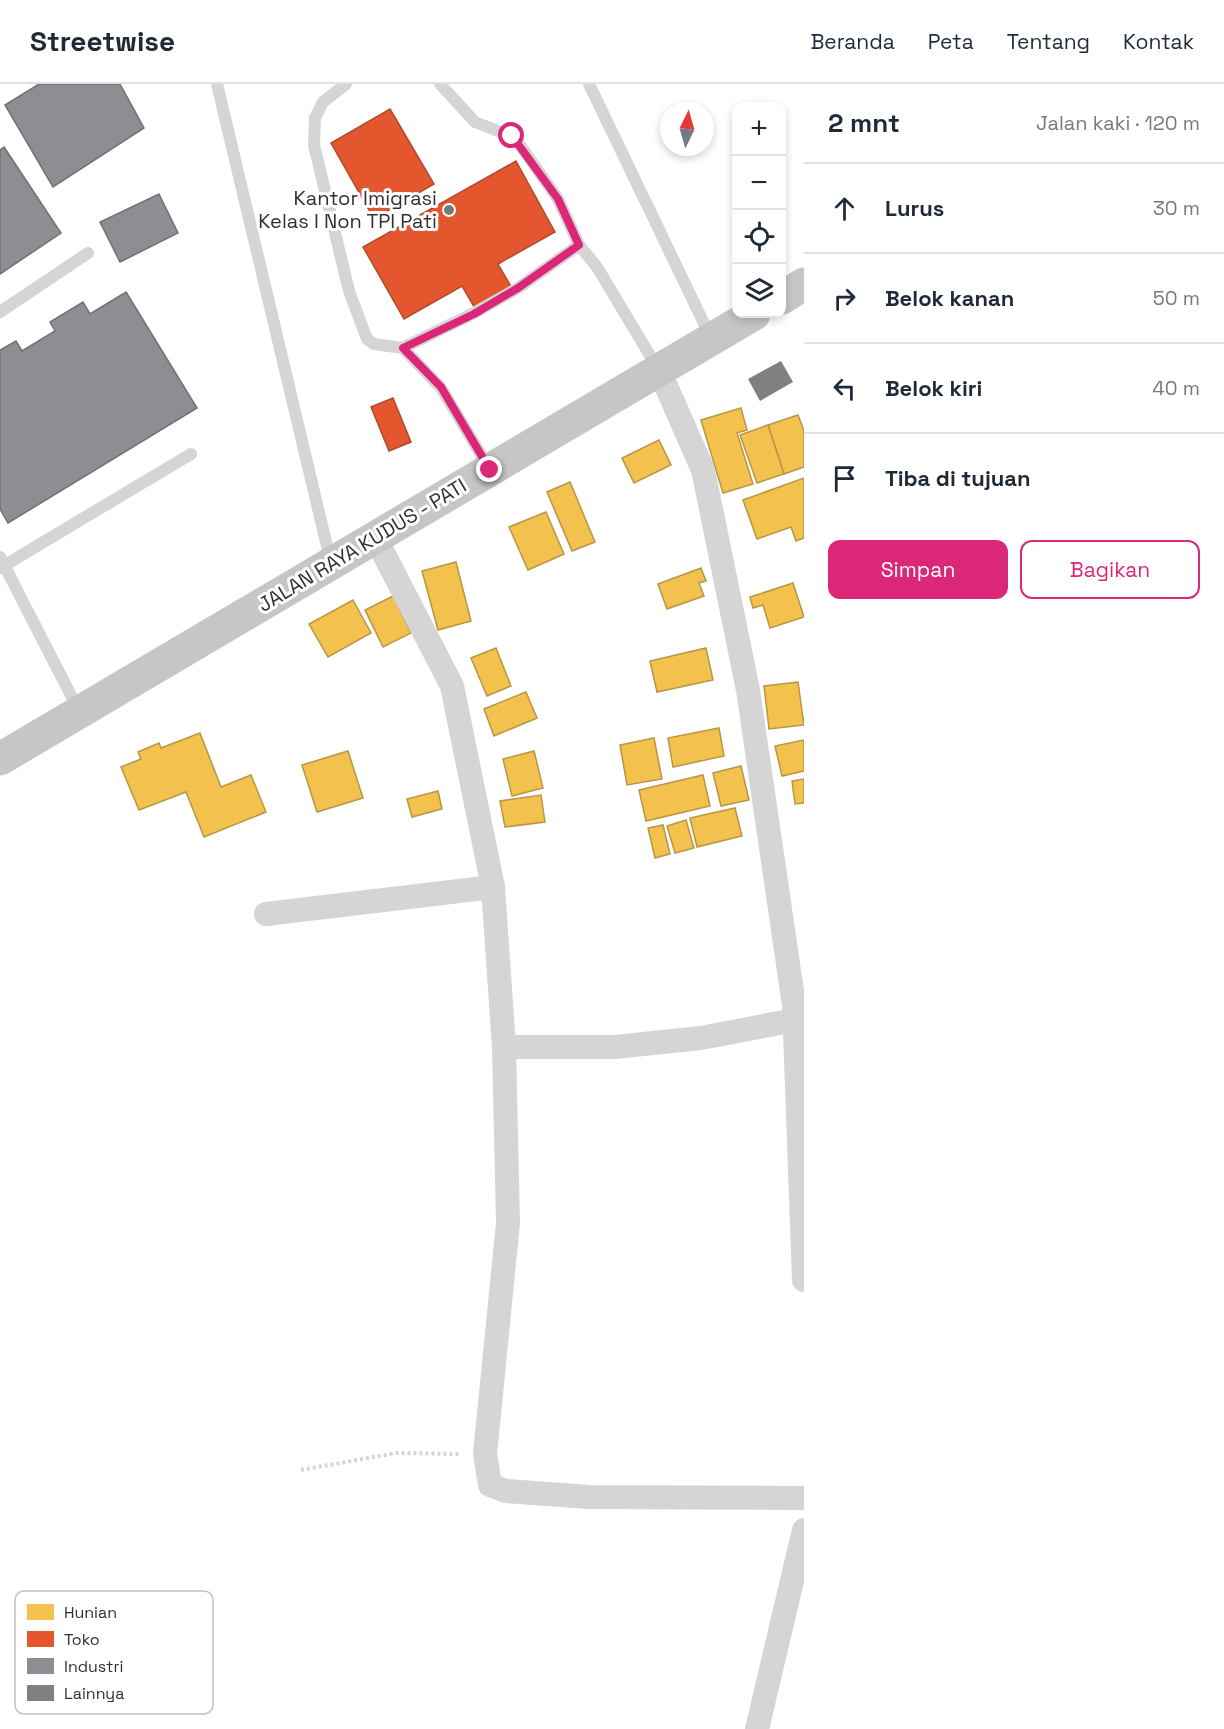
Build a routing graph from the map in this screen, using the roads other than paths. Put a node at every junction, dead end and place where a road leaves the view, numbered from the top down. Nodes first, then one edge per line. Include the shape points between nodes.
1 (217, 84) edge
2 (346, 84) edge
3 (440, 84) edge
4 (589, 84) edge
5 (579, 245) junction
6 (88, 253) dead end
7 (804, 284) edge
8 (786, 295) edge
9 (0, 312) edge
10 (747, 318) edge
11 (711, 339) junction
12 (403, 348) junction
13 (659, 370) junction
14 (191, 454) dead end
15 (490, 470) junction
16 (375, 537) junction
17 (2, 564) edge
18 (331, 564) junction
19 (80, 712) junction
20 (0, 759) edge
21 (492, 887) junction
22 (266, 914) dead end
23 (798, 1010) edge
24 (504, 1047) junction
25 (804, 1280) edge
26 (804, 1498) edge
27 (804, 1530) edge
28 (757, 1729) edge

1 - 18 lane
2 - 12 lane via 323,102 315,118 314,145 349,291 367,339 374,344
3 - 5 lane via 475,122 512,136 520,145 558,199
4 - 11 lane
5 - 12 lane via 474,314
5 - 13 lane via 597,267
6 - 9 lane
7 - 8 highway
10 - 11 highway, JALAN RAYA KUDUS - PATI
11 - 13 highway, JALAN RAYA KUDUS - PATI
12 - 15 lane via 441,387
13 - 15 highway, JALAN RAYA KUDUS - PATI
13 - 23 street via 703,470 748,690
14 - 17 lane
15 - 16 highway, JALAN RAYA KUDUS - PATI
16 - 18 highway, JALAN RAYA KUDUS - PATI
16 - 21 street via 452,686
17 - 19 lane
18 - 19 highway, JALAN RAYA KUDUS - PATI
19 - 20 highway, JALAN RAYA KUDUS - PATI
21 - 22 street
21 - 24 street
23 - 24 street via 701,1038 615,1047
23 - 25 street
24 - 26 street via 508,1223 485,1454 490,1485 506,1491 589,1497
27 - 28 street

